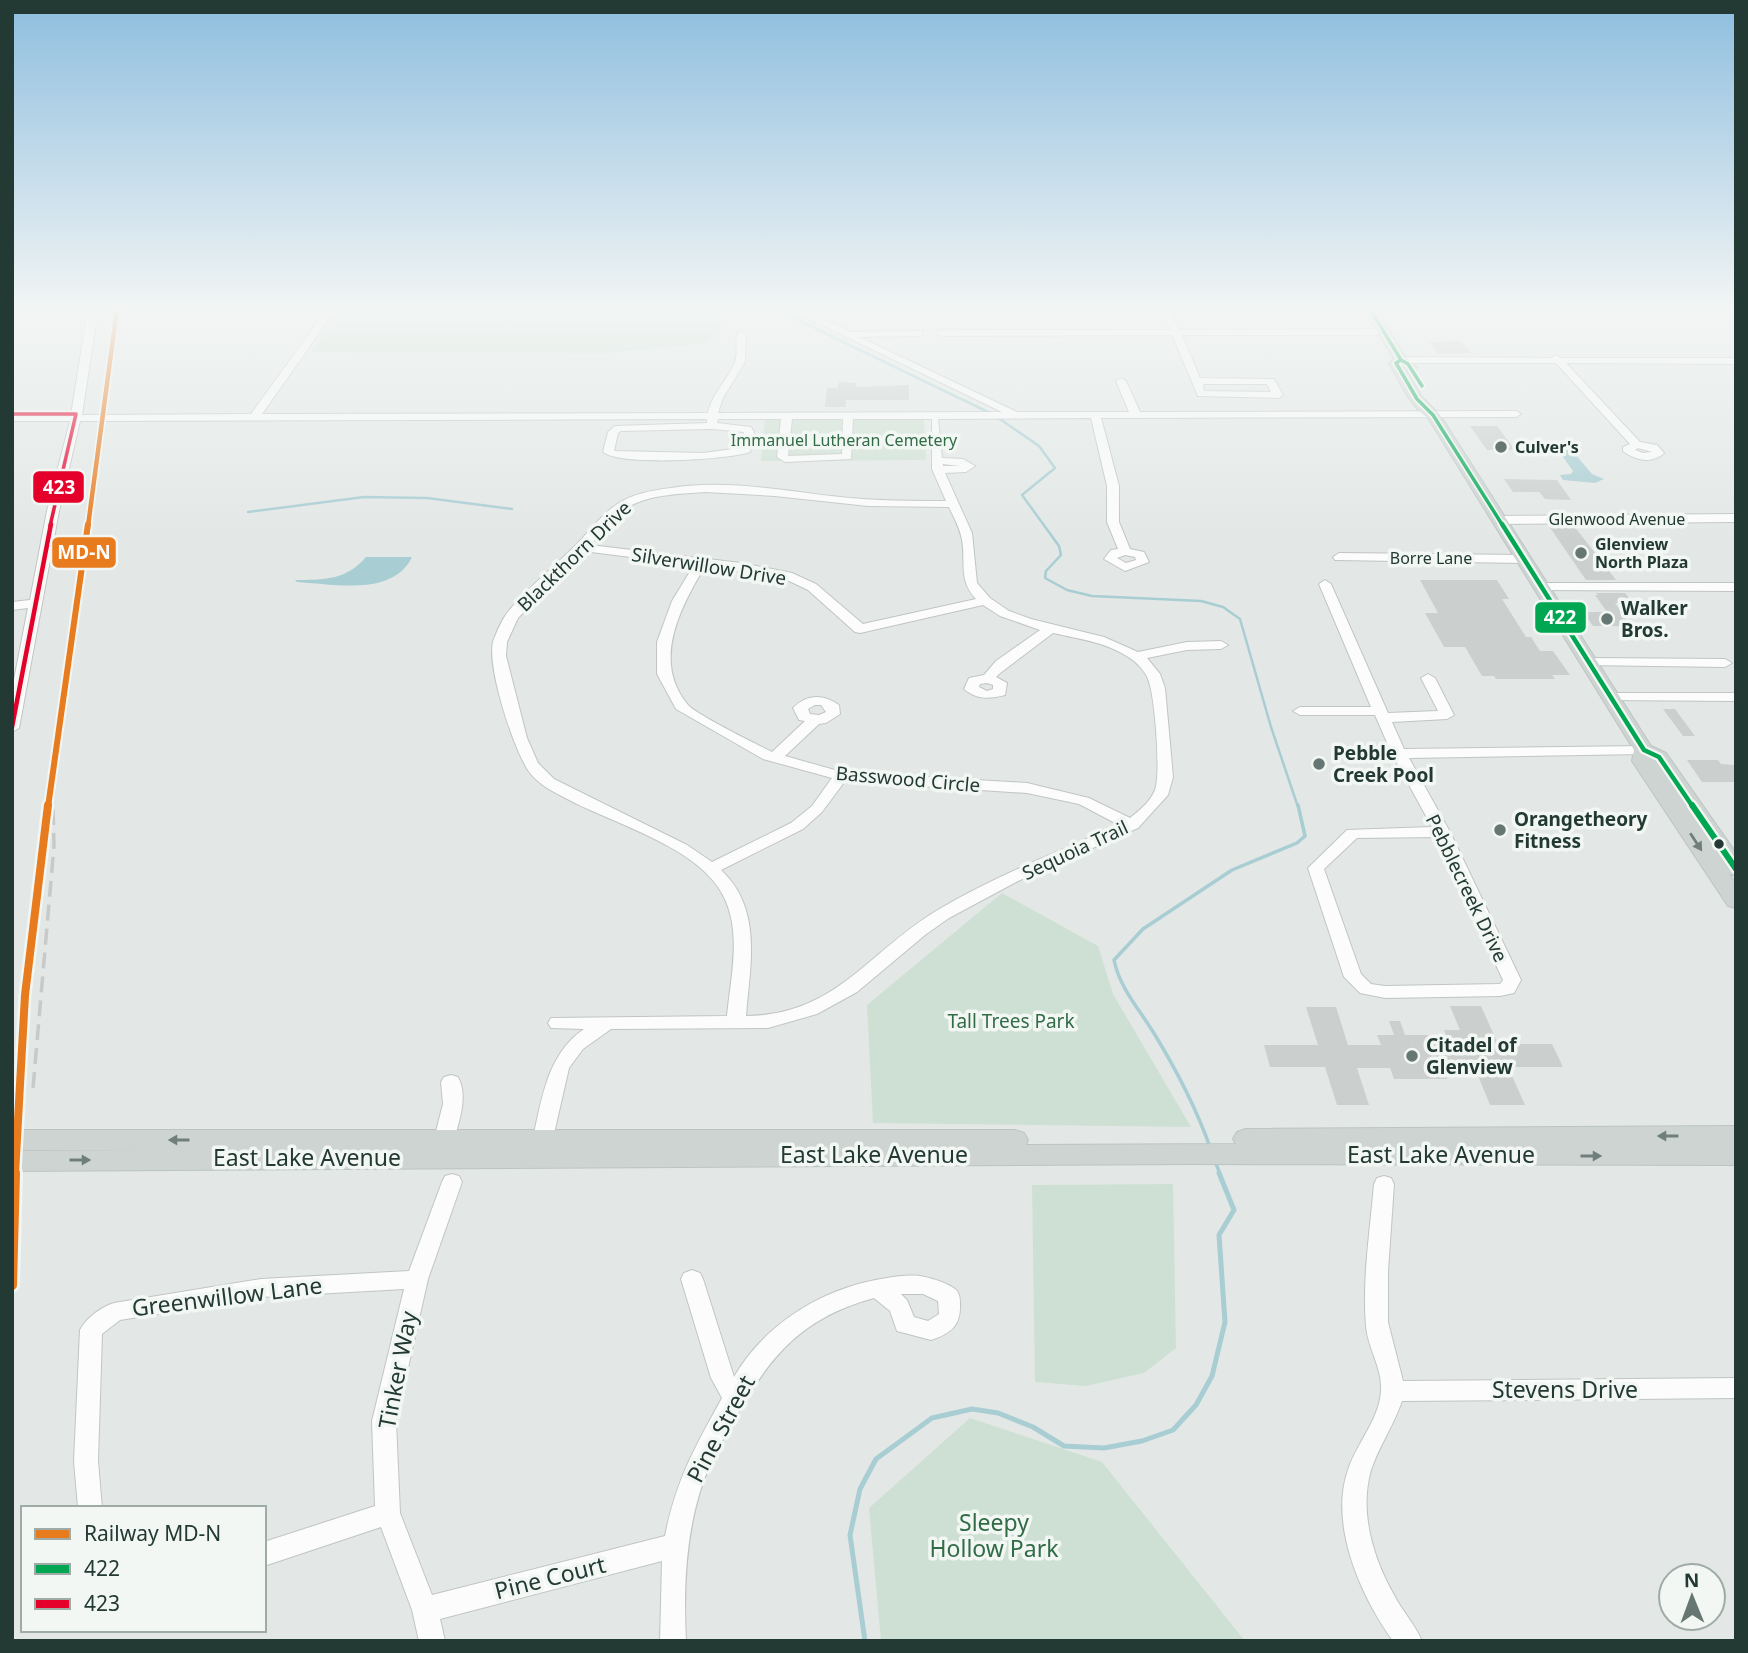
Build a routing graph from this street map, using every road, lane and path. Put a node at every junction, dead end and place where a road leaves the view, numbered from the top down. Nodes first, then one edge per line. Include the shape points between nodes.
1 (81, 386) edge
2 (276, 386) edge
3 (723, 386) edge
4 (951, 386) edge
5 (1123, 386) edge
6 (1198, 386) edge
7 (1273, 386) edge
8 (1410, 386) edge
9 (1583, 386) edge
10 (1202, 394) junction
11 (1516, 414) dead end
12 (788, 415) junction
13 (848, 415) junction
14 (1009, 415) junction
15 (1095, 415) junction
16 (1136, 415) junction
17 (1210, 415) junction
18 (1433, 415) junction
19 (12, 416) edge
20 (76, 416) junction
21 (255, 416) junction
22 (96, 418) junction
23 (935, 421) dead end
24 (709, 422) junction
25 (1637, 444) dead end
26 (58, 491) junction
27 (954, 504) junction
28 (1736, 518) edge
29 (1499, 520) junction
30 (580, 547) junction
31 (1125, 551) dead end
32 (1339, 557) dead end
33 (1524, 559) junction
34 (701, 563) junction
35 (1325, 584) dead end
36 (1542, 587) junction
37 (1736, 587) edge
38 (985, 601) junction
39 (35, 603) junction
40 (12, 606) edge
41 (1048, 630) junction
42 (1221, 645) dead end
43 (1138, 656) junction
44 (1589, 662) junction
45 (1724, 663) dead end
46 (1428, 678) dead end
47 (988, 679) dead end
48 (1611, 697) junction
49 (1736, 697) edge
50 (1300, 711) dead end
51 (1382, 714) junction
52 (815, 720) dead end
53 (12, 728) edge
54 (1644, 750) junction
55 (1399, 754) junction
56 (775, 758) junction
57 (841, 776) junction
58 (1132, 825) junction
59 (1442, 832) junction
60 (713, 868) junction
61 (1736, 869) edge
62 (1736, 901) edge
63 (736, 1022) junction
64 (557, 1023) dead end
65 (607, 1023) junction
66 (451, 1082) dead end
67 (1736, 1136) edge
68 (12, 1140) edge
69 (1227, 1147) junction
70 (442, 1149) junction
71 (540, 1149) junction
72 (1736, 1155) edge
73 (12, 1161) edge
74 (452, 1182) dead end
75 (1384, 1184) dead end
76 (417, 1279) junction
77 (692, 1279) dead end
78 (878, 1288) dead end
79 (1736, 1388) edge
80 (1394, 1391) junction
81 (735, 1398) junction
82 (90, 1506) edge
83 (388, 1513) junction
84 (676, 1546) junction
85 (266, 1553) edge
86 (425, 1610) junction
87 (432, 1641) edge
88 (673, 1641) edge
89 (1409, 1641) edge

1 - 20 street
2 - 21 street
3 - 24 street
4 - 14 street
5 - 16 street
6 - 10 street
7 - 10 street via 1278,395
8 - 18 main road
9 - 25 street
10 - 17 street
11 - 18 street
12 - 13 street
12 - 13 street via 785,459 847,457
12 - 24 street
13 - 14 street
14 - 15 street
15 - 16 street
15 - 31 street via 1114,486 1113,522
16 - 17 street
17 - 18 street
18 - 29 main road
19 - 20 street
20 - 21 street
20 - 22 street
20 - 26 street
21 - 22 street
21 - 24 street
22 - 26 street via 80,427 68,481
23 - 27 street via 938,466
24 - 24 street via 750,432 746,450 735,454 608,452 613,432 619,428
26 - 39 street
27 - 30 street, Blackthorn Drive via 872,504 674,489 634,498
27 - 38 street via 967,535 968,579
28 - 29 street, Glenwood Avenue
29 - 33 main road
30 - 34 street, Silverwillow Drive
30 - 60 street, Blackthorn Drive via 512,615 500,642 499,656 531,765 551,784 677,845
32 - 33 street, Borre Lane
33 - 36 main road
34 - 38 street, Silverwillow Drive via 789,576 812,587 860,629
34 - 56 street, Basswood Circle via 678,601 664,642 664,674 683,709
35 - 51 street, Pebblecreek Drive
36 - 37 street
36 - 44 main road
38 - 41 street via 1016,620
39 - 40 street
39 - 53 street
41 - 43 street via 1106,642
41 - 47 street via 1038,641 1005,658
42 - 43 street
43 - 58 street, Sequoia Trail via 1154,674 1167,765 1160,797
44 - 45 street
44 - 48 main road
46 - 51 street via 1447,715 1400,719
48 - 49 street
48 - 54 main road
50 - 51 street
51 - 55 street, Pebblecreek Drive
52 - 56 street
54 - 55 street
54 - 61 main road via 1659,757 1675,777
54 -> 62 main road via 1642,761
55 - 59 street, Pebblecreek Drive
56 - 57 street, Basswood Circle
57 - 58 street, Basswood Circle via 1038,790 1084,802
57 - 60 street via 817,809 797,826
58 - 63 street, Sequoia Trail via 941,915 824,1004 768,1022
59 - 59 street, Pebblecreek Drive via 1353,833 1316,868 1353,977 1366,989 1500,990 1511,986
60 - 63 street, Blackthorn Drive via 737,906 742,927
63 - 65 street, Sequoia Trail
64 - 65 street, Sequoia Trail
65 - 71 street via 576,1044 560,1067
66 - 70 street via 453,1104
67 -> 69 main road, East Lake Avenue
70 -> 68 main road, East Lake Avenue
69 - 71 main road, East Lake Avenue
69 -> 72 main road, East Lake Avenue
70 - 71 main road, East Lake Avenue
73 -> 70 main road, East Lake Avenue
74 - 76 street, Tinker Way
75 - 80 street via 1377,1325
76 - 82 street, Greenwillow Lane via 261,1288 114,1312 91,1330 86,1461
76 - 83 street, Tinker Way via 384,1421
77 - 81 street via 722,1378
78 - 81 street, Pine Street via 821,1307 790,1329 760,1358
79 - 80 street, Stevens Drive
80 - 89 street via 1359,1470 1355,1511 1374,1582
81 - 84 street, Pine Street via 691,1481
83 - 85 street
83 - 86 street, Tinker Way
84 - 86 street, Pine Court
84 - 88 street, Pine Street
86 - 87 street, Tinker Way

